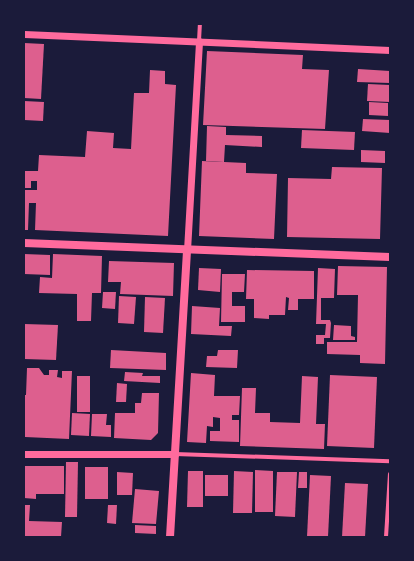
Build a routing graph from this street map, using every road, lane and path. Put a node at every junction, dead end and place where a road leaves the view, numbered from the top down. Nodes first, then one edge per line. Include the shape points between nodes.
1 (200, 24) edge
2 (24, 34) edge
3 (199, 42) junction
4 (390, 50) edge
5 (24, 243) edge
6 (187, 250) junction
7 (390, 257) edge
8 (24, 454) edge
9 (175, 454) junction
10 (390, 461) edge
11 (390, 474) edge
12 (170, 537) edge
13 (386, 537) edge

1 - 3 street
2 - 3 street
3 - 4 street
3 - 6 street
5 - 6 main road
6 - 7 main road
6 - 9 main road
8 - 9 street
9 - 10 street
9 - 12 main road
11 - 13 street

